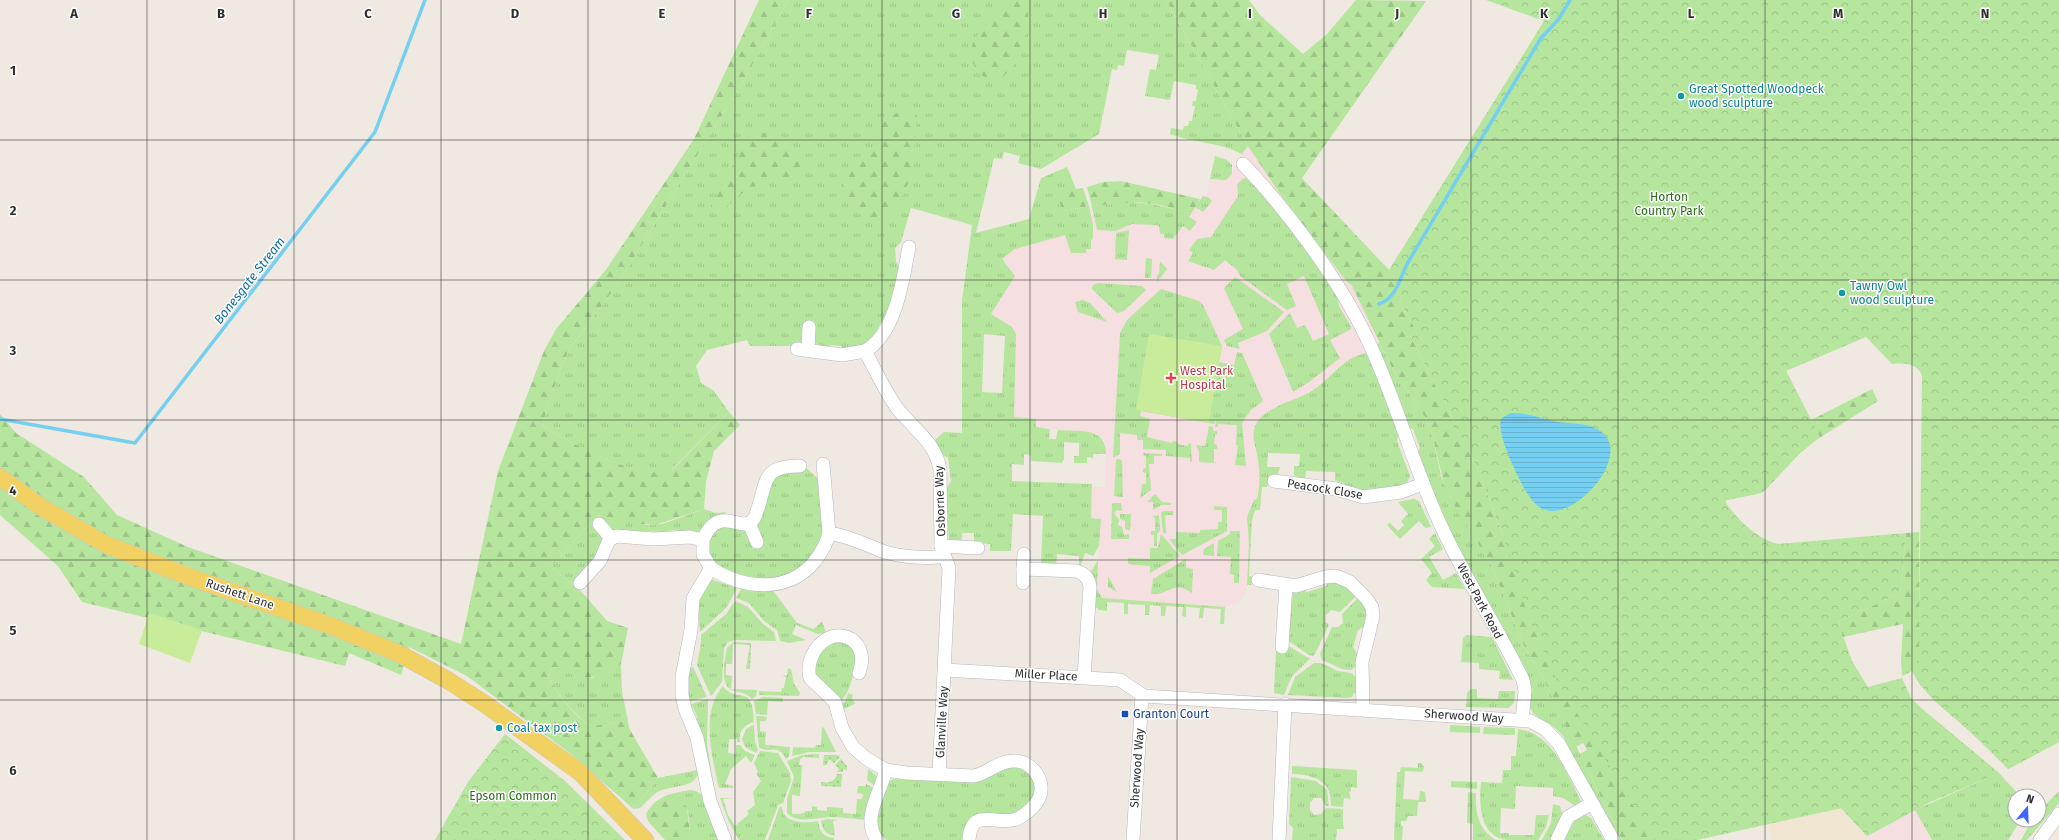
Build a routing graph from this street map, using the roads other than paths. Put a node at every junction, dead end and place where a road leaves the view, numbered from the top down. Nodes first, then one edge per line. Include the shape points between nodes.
1 (1243, 164) dead end
2 (909, 247) dead end
3 (809, 327) dead end
4 (865, 351) junction
5 (822, 464) dead end
6 (800, 466) dead end
7 (0, 476) edge
8 (1274, 482) dead end
9 (1422, 484) junction
10 (749, 523) junction
11 (599, 524) dead end
12 (829, 533) junction
13 (611, 538) junction
14 (703, 540) junction
15 (757, 542) dead end
16 (978, 548) dead end
17 (942, 551) junction
18 (1024, 554) dead end
19 (711, 568) junction
20 (1023, 569) junction
21 (1258, 580) dead end
22 (580, 583) dead end
23 (1022, 583) dead end
24 (1286, 585) junction
25 (1282, 647) dead end
26 (945, 670) junction
27 (859, 673) dead end
28 (1084, 677) junction
29 (1142, 696) junction
30 (1285, 704) junction
31 (1363, 709) junction
32 (1522, 720) junction
33 (886, 770) junction
34 (581, 773) junction
35 (939, 774) junction
36 (1592, 803) junction
37 (2059, 814) edge
38 (645, 840) edge
39 (654, 840) edge
40 (724, 840) edge
41 (877, 840) edge
42 (969, 840) edge
43 (1133, 840) edge
44 (1279, 840) edge
45 (1558, 840) edge
46 (1613, 840) edge
47 (2040, 840) edge

1 - 9 street, West Park Road via 1263,184 1314,252 1347,303 1374,352
2 - 4 street via 892,318 878,341
3 - 4 street via 802,349 847,355
4 - 17 street, Osborne Way via 897,407 927,440 937,456 940,470
5 - 12 street
6 - 10 street via 786,466 769,474 757,513
7 - 34 main road, Rushett Lane via 41,507 107,545 198,580 329,625 400,654 485,704
8 - 9 street, Peacock Close via 1332,489 1363,497 1401,492
9 - 32 street, West Park Road via 1441,527 1523,680 1525,691
10 - 14 street via 722,520 710,528
10 - 15 street
11 - 13 street
12 - 17 street via 852,538 891,554 932,557
12 - 19 street via 825,546 810,567 801,575 782,582 765,585 747,584
13 - 14 street via 687,537
13 - 22 street via 598,564
14 - 19 street via 704,558
16 - 17 street
17 - 26 street, Osborne Way via 949,568
18 - 20 street
19 - 40 street via 693,598 691,630 682,677 682,695 697,738 710,801
20 - 23 street
20 - 28 street via 1076,572 1088,579 1090,587
21 - 24 street
24 - 25 street
24 - 31 street via 1301,585 1325,577 1340,577 1353,584 1370,604 1373,616 1362,662
26 - 28 street, Miller Place
26 - 35 street, Glanville Way
27 - 33 street, Glanville Way via 862,660 860,649 843,636 833,636 822,641 809,664 810,678 835,702 841,725 850,743 867,759
28 - 29 street, Miller Place via 1120,680
29 - 30 street, Sherwood Way
29 - 43 street, Sherwood Way
30 - 31 street, Sherwood Way
30 - 44 street
31 - 32 street, Sherwood Way
32 - 36 street, Sherwood Way via 1538,724 1554,737
33 - 35 street, Glanville Way
33 - 41 street via 870,816
34 - 38 main road
34 - 39 main road via 621,806
35 - 42 street, Glanville Way via 978,776 1001,763 1016,761 1028,764 1038,776 1041,793 1031,809 1015,820 977,821 970,828
36 - 45 street via 1570,816
36 - 46 street
37 - 47 street

